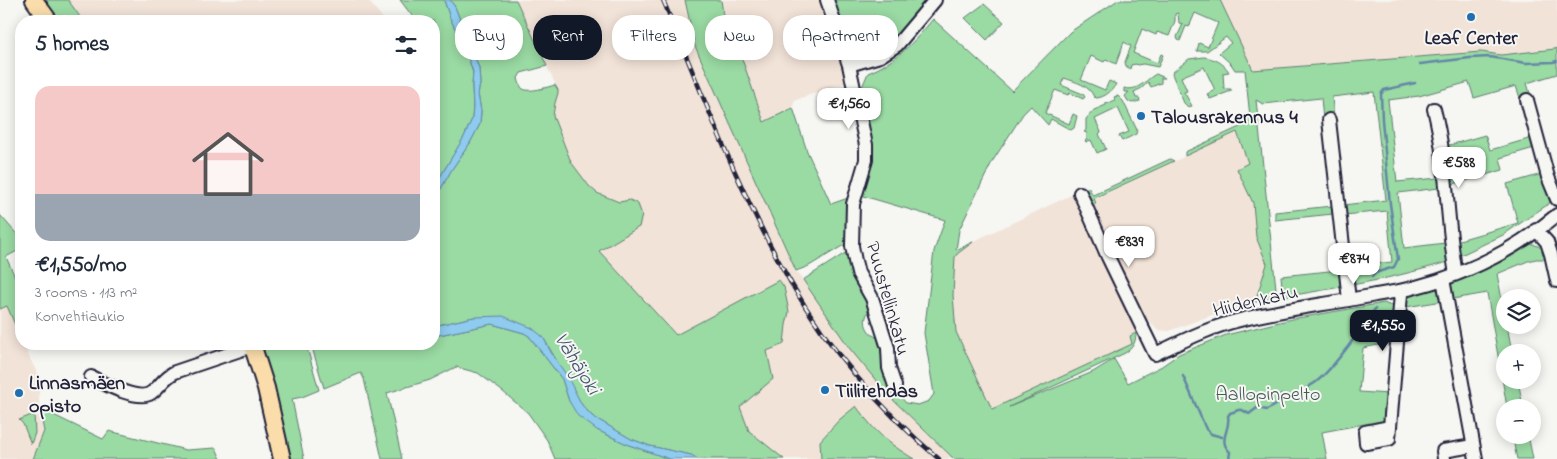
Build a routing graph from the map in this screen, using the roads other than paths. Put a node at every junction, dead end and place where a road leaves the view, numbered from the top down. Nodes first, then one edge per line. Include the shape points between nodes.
1 (34, 0) edge
2 (827, 0) edge
3 (935, 0) edge
4 (45, 15) edge
5 (849, 65) junction
6 (1527, 100) dead end
7 (1434, 109) dead end
8 (1329, 120) dead end
9 (1080, 193) dead end
10 (1557, 199) edge
11 (1557, 215) edge
12 (1536, 230) junction
13 (1449, 277) junction
14 (1557, 281) edge
15 (1402, 290) junction
16 (1348, 300) junction
17 (238, 350) edge
18 (254, 350) edge
19 (91, 377) dead end
20 (895, 386) dead end
21 (1390, 427) dead end
22 (1473, 446) junction
23 (282, 459) edge
24 (1444, 459) edge
25 (1476, 459) edge

1 - 4 main road
2 - 5 street, Puustellinkatu
3 - 5 street via 897,45 880,56
5 - 20 street, Puustellinkatu via 866,145 866,160 853,204 852,246 858,273 872,298 888,348 889,368
6 - 10 street
7 - 13 street via 1442,157
8 - 16 street
9 - 16 street, Hiidenkatu via 1155,354 1209,329 1239,320
11 - 12 street, Hiidenkatu
12 - 13 street, Hiidenkatu via 1498,255
12 - 14 street via 1547,242
13 - 15 street, Hiidenkatu
13 - 22 street
15 - 16 street, Hiidenkatu
15 - 21 street
17 - 19 street via 175,372 146,395 114,389
18 - 23 main road
22 - 24 street via 1443,451
22 - 25 street

